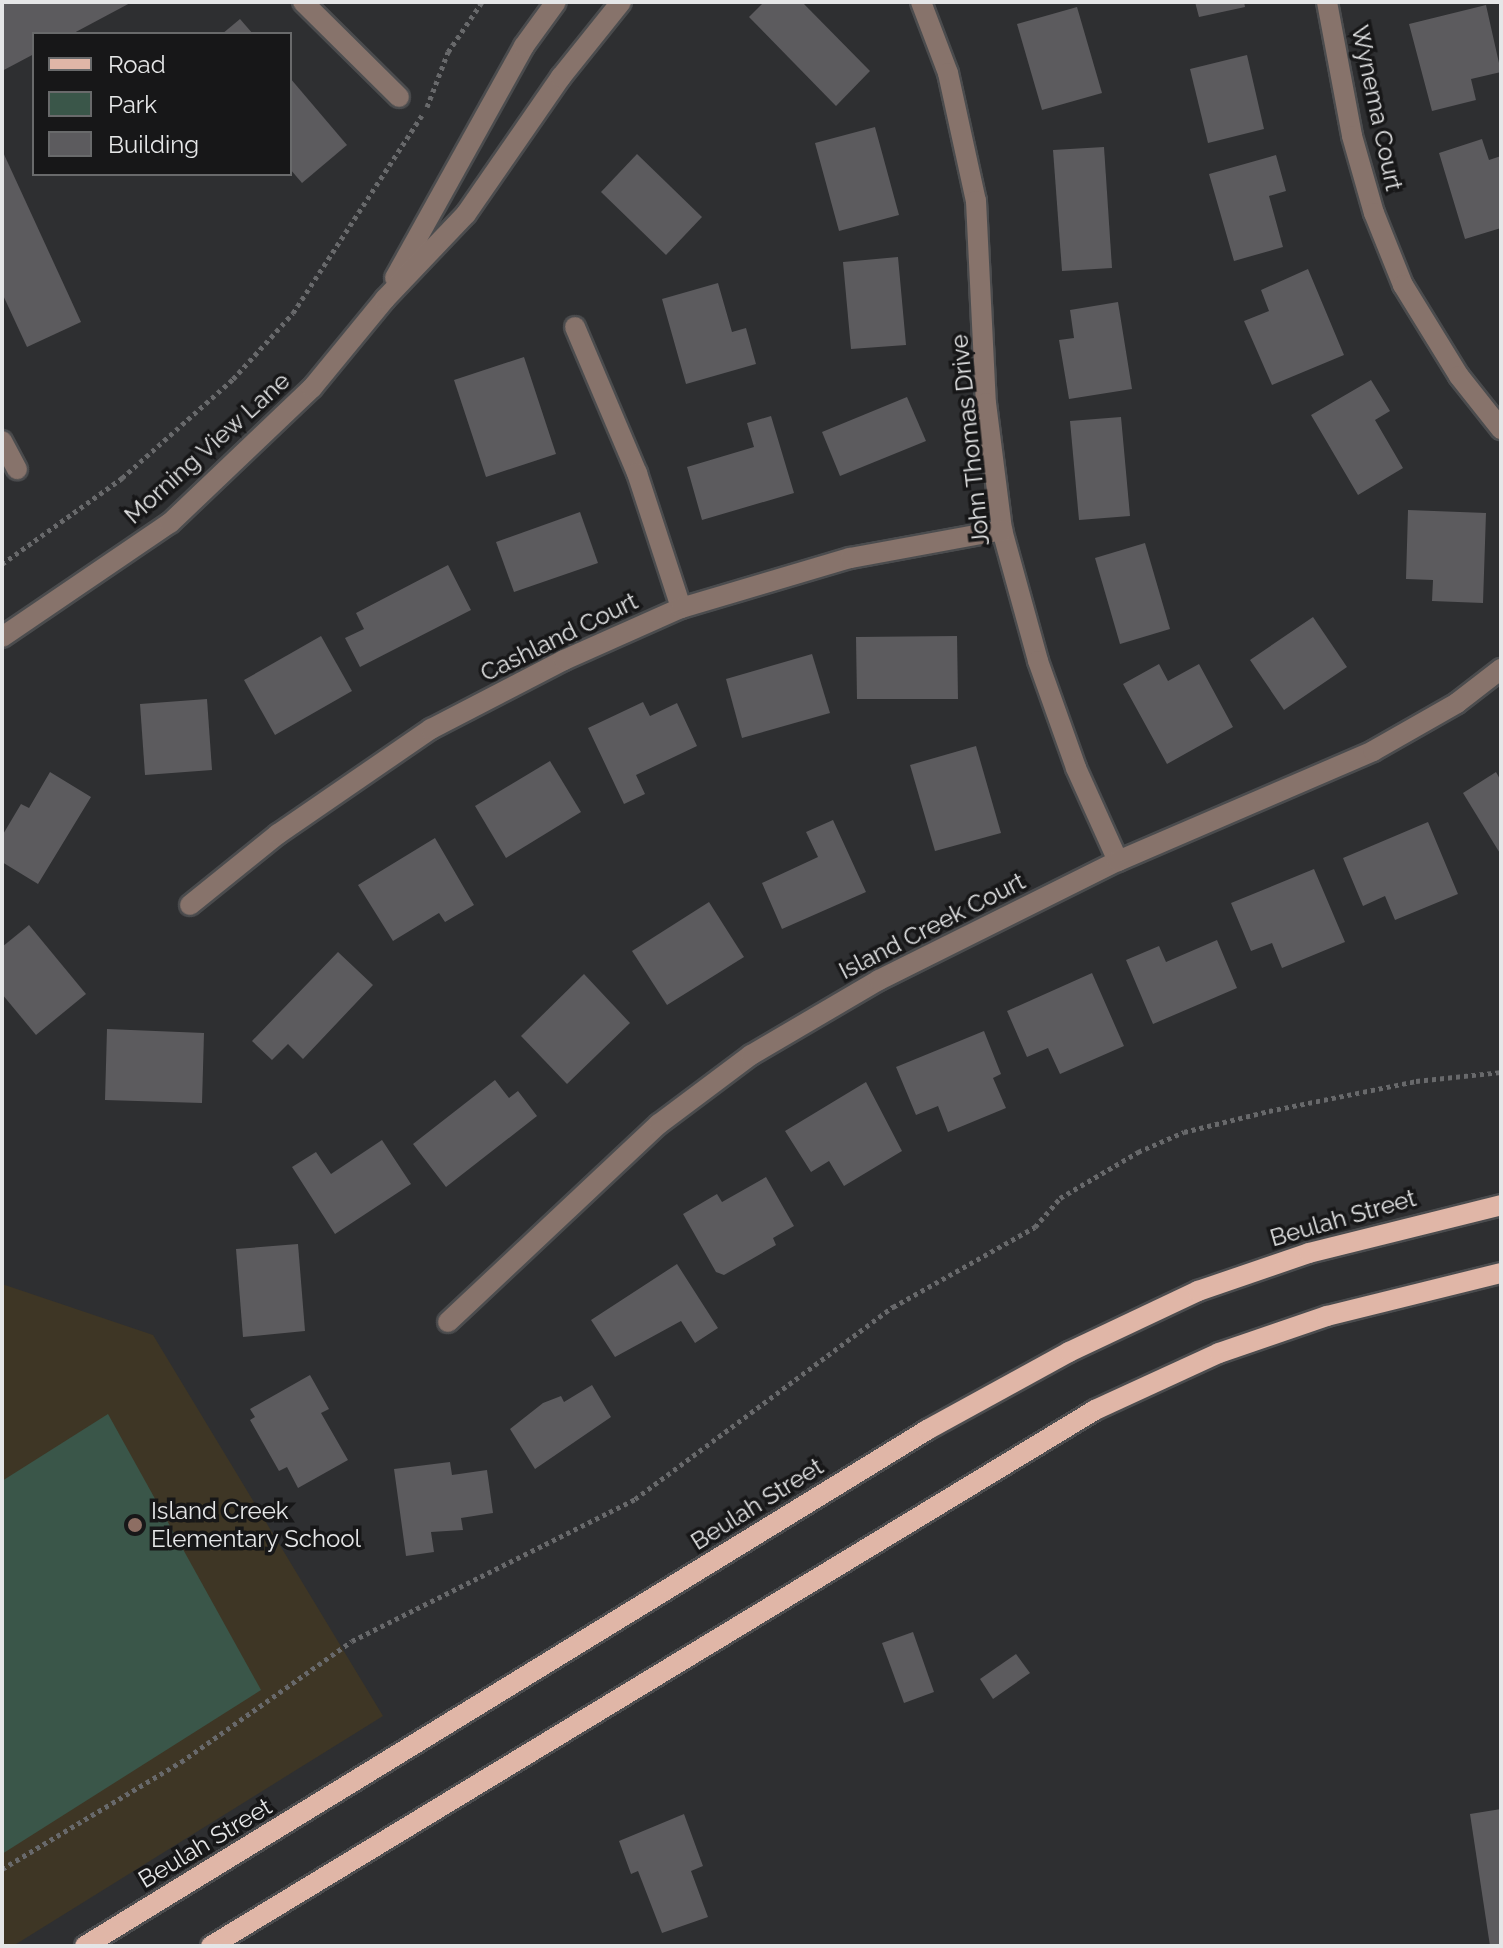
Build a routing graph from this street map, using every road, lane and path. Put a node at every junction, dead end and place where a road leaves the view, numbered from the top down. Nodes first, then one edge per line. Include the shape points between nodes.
1 (303, 2) edge
2 (482, 2) edge
3 (556, 2) edge
4 (621, 2) edge
5 (921, 2) edge
6 (1327, 2) edge
7 (399, 97) dead end
8 (385, 299) junction
9 (575, 327) dead end
10 (1501, 429) edge
11 (2, 441) edge
12 (17, 469) dead end
13 (1002, 530) junction
14 (2, 564) edge
15 (681, 608) junction
16 (2, 637) edge
17 (1501, 669) edge
18 (1118, 861) junction
19 (190, 905) dead end
20 (1501, 1072) edge
21 (1501, 1205) edge
22 (1501, 1273) edge
23 (448, 1322) dead end
24 (2, 1869) edge
25 (85, 1946) edge
26 (211, 1946) edge

1 - 7 street
2 - 14 path via 448,52 430,101 390,170 293,313 183,427
3 - 8 street, Morning View Lane via 524,46
4 - 8 street, Morning View Lane via 561,77 466,214
5 - 13 street, John Thomas Drive via 948,73 976,201 986,403
6 - 10 street, Wynema Court via 1352,136 1374,213 1403,285 1459,376
8 - 16 street, Morning View Lane via 312,388 170,523
9 - 15 street via 637,473
11 - 12 street
13 - 15 street, Cashland Court via 850,558
13 - 18 street, John Thomas Drive via 1038,661 1076,768
15 - 19 street, Cashland Court via 564,660 431,729 278,834
17 - 18 street, Island Creek Court via 1457,703 1373,751
18 - 23 street, Island Creek Court via 879,980 751,1055 659,1124
20 - 24 path via 1416,1081 1269,1111 1184,1132 1138,1152 1060,1198 1035,1227 893,1307 635,1499 352,1641 181,1762
21 - 25 main road, Beulah Street via 1309,1253 1198,1291 1069,1352 927,1430
22 - 26 main road via 1327,1316 1219,1353 1095,1410

